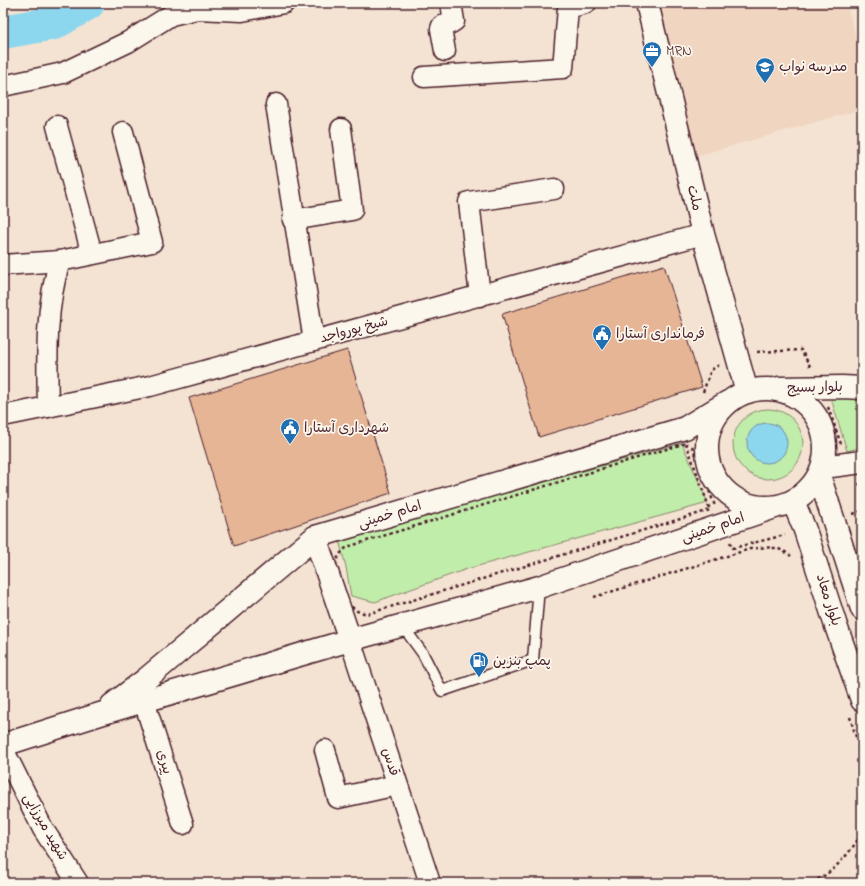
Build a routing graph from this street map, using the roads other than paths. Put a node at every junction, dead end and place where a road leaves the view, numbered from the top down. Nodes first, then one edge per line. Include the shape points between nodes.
1 (284, 3) edge
2 (451, 3) edge
3 (586, 3) edge
4 (647, 3) edge
5 (172, 9) edge
6 (445, 51) dead end
7 (424, 77) dead end
8 (3, 86) edge
9 (276, 104) dead end
10 (57, 126) dead end
11 (341, 129) dead end
12 (123, 132) dead end
13 (554, 189) dead end
14 (293, 220) junction
15 (703, 234) junction
16 (92, 254) junction
17 (60, 261) junction
18 (3, 265) edge
19 (480, 296) junction
20 (314, 341) junction
21 (862, 388) edge
22 (769, 389) junction
23 (747, 392) junction
24 (728, 402) junction
25 (48, 407) junction
26 (3, 416) edge
27 (862, 462) edge
28 (821, 471) junction
29 (784, 504) junction
30 (315, 538) junction
31 (539, 587) junction
32 (862, 609) edge
33 (862, 617) edge
34 (402, 625) junction
35 (836, 626) junction
36 (350, 640) junction
37 (144, 701) junction
38 (855, 706) edge
39 (100, 714) junction
40 (3, 745) edge
41 (3, 749) edge
42 (324, 750) dead end
43 (397, 785) junction
44 (183, 824) dead end
45 (78, 883) edge
46 (430, 883) edge

1 - 5 street via 242,11
2 - 6 street via 454,20 441,29
3 - 7 street via 568,8 563,68
4 - 15 street, ملت
5 - 8 street via 128,42 63,73
9 - 14 street
10 - 16 street
11 - 14 street via 352,210
12 - 16 street via 152,242
13 - 19 street via 469,202
14 - 20 street
15 - 19 street, شیخ پورواجد
15 - 23 street, ملت
16 - 17 street
17 - 18 street
17 - 25 street via 55,274 49,320
19 - 20 street, شیخ پورواجد
20 - 25 street, شیخ پورواجد via 150,386
21 - 22 street, بلوار بسیج
22 - 23 street
22 - 28 street via 786,392 802,401 815,414 823,430 825,448
23 - 24 street
24 - 29 street via 715,417 708,435 707,454 712,472 723,488 738,500 756,506
24 - 30 street, امام خمینی via 685,428
25 - 26 street, شیخ پورواجد
27 - 28 street
28 - 29 street via 808,490
28 - 32 street
29 - 31 street, امام خمینی
29 - 35 street, بلوار معاد via 805,530
30 - 36 street
30 - 39 street, امام خمینی via 145,680
31 - 34 street, امام خمینی
31 - 34 lane via 533,660 442,691 422,654
33 - 35 street
34 - 36 street, امام خمینی
35 - 38 street, بلوار معاد
36 - 37 street, امام خمینی
36 - 43 street, قدس
37 - 39 street, امام خمینی
37 - 44 street, پیری
39 - 40 street, امام خمینی
41 - 45 street, شهید میرزایی via 43,829
42 - 43 street via 338,798
43 - 46 street, قدس

